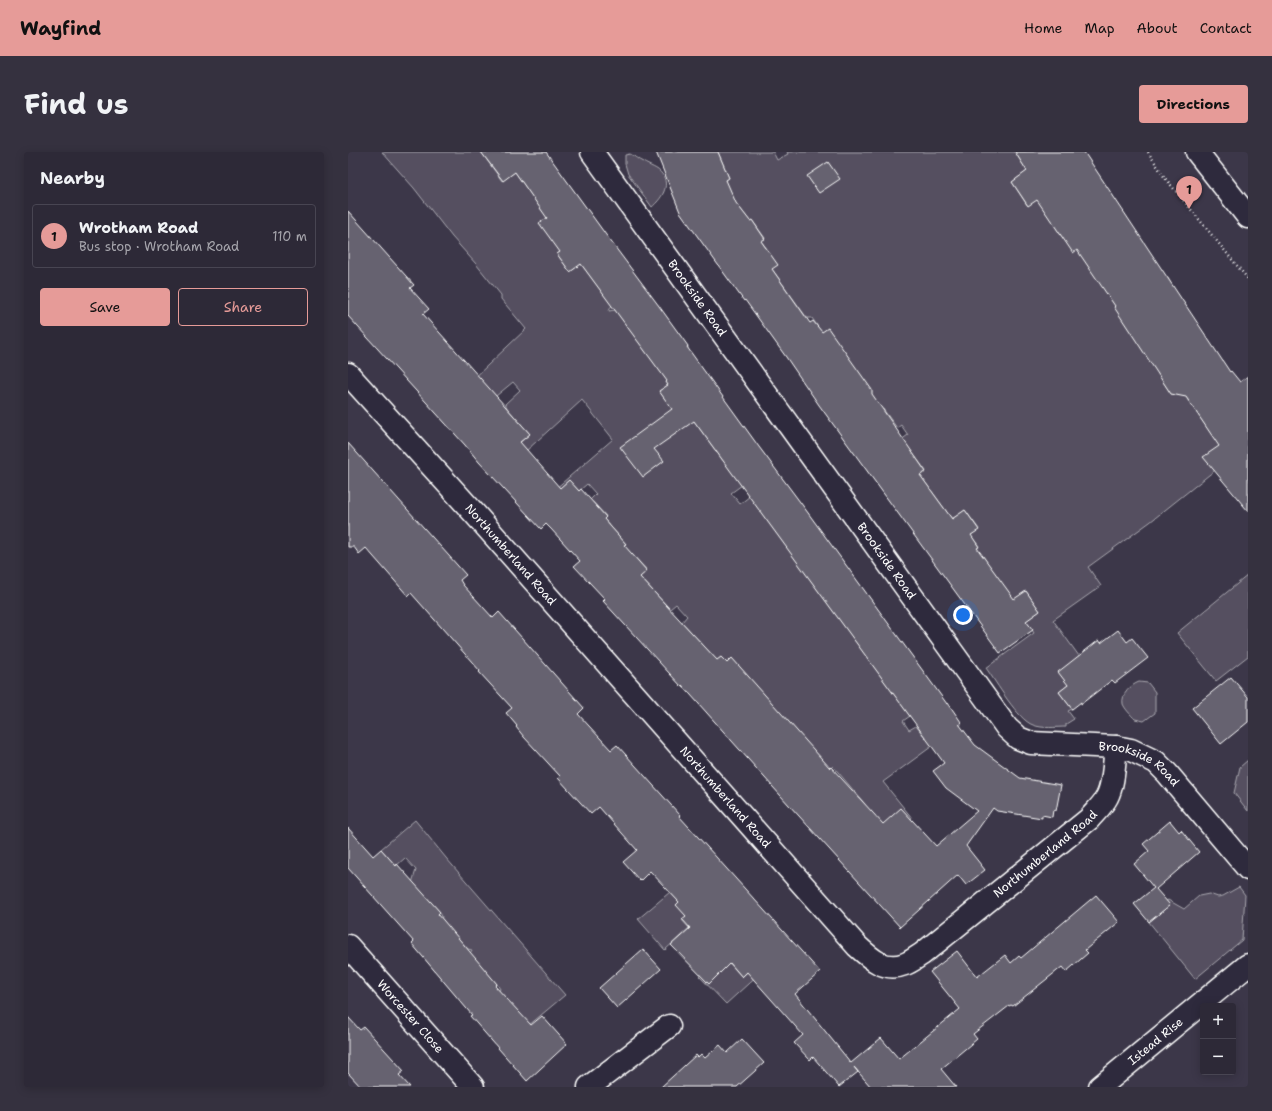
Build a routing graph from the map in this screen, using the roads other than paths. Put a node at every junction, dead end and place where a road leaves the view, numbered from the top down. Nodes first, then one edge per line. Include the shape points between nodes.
1 (592, 152) edge
2 (1197, 152) edge
3 (605, 161) edge
4 (1248, 217) edge
5 (348, 374) edge
6 (1116, 747) junction
7 (1248, 870) edge
8 (348, 946) edge
9 (1248, 965) edge
10 (669, 1026) dead end
11 (473, 1087) edge
12 (589, 1087) edge
13 (1100, 1087) edge

1 - 3 street, Brookside Road
2 - 4 street
3 - 6 street, Brookside Road via 1007,728 1018,738 1031,743
5 - 6 street, Northumberland Road via 872,960 888,967 905,964 922,954 1089,819 1108,797
6 - 7 street, Brookside Road via 1131,750 1156,762 1168,773
8 - 11 street, Worcester Close
9 - 13 street, Istead Rise
10 - 12 street

